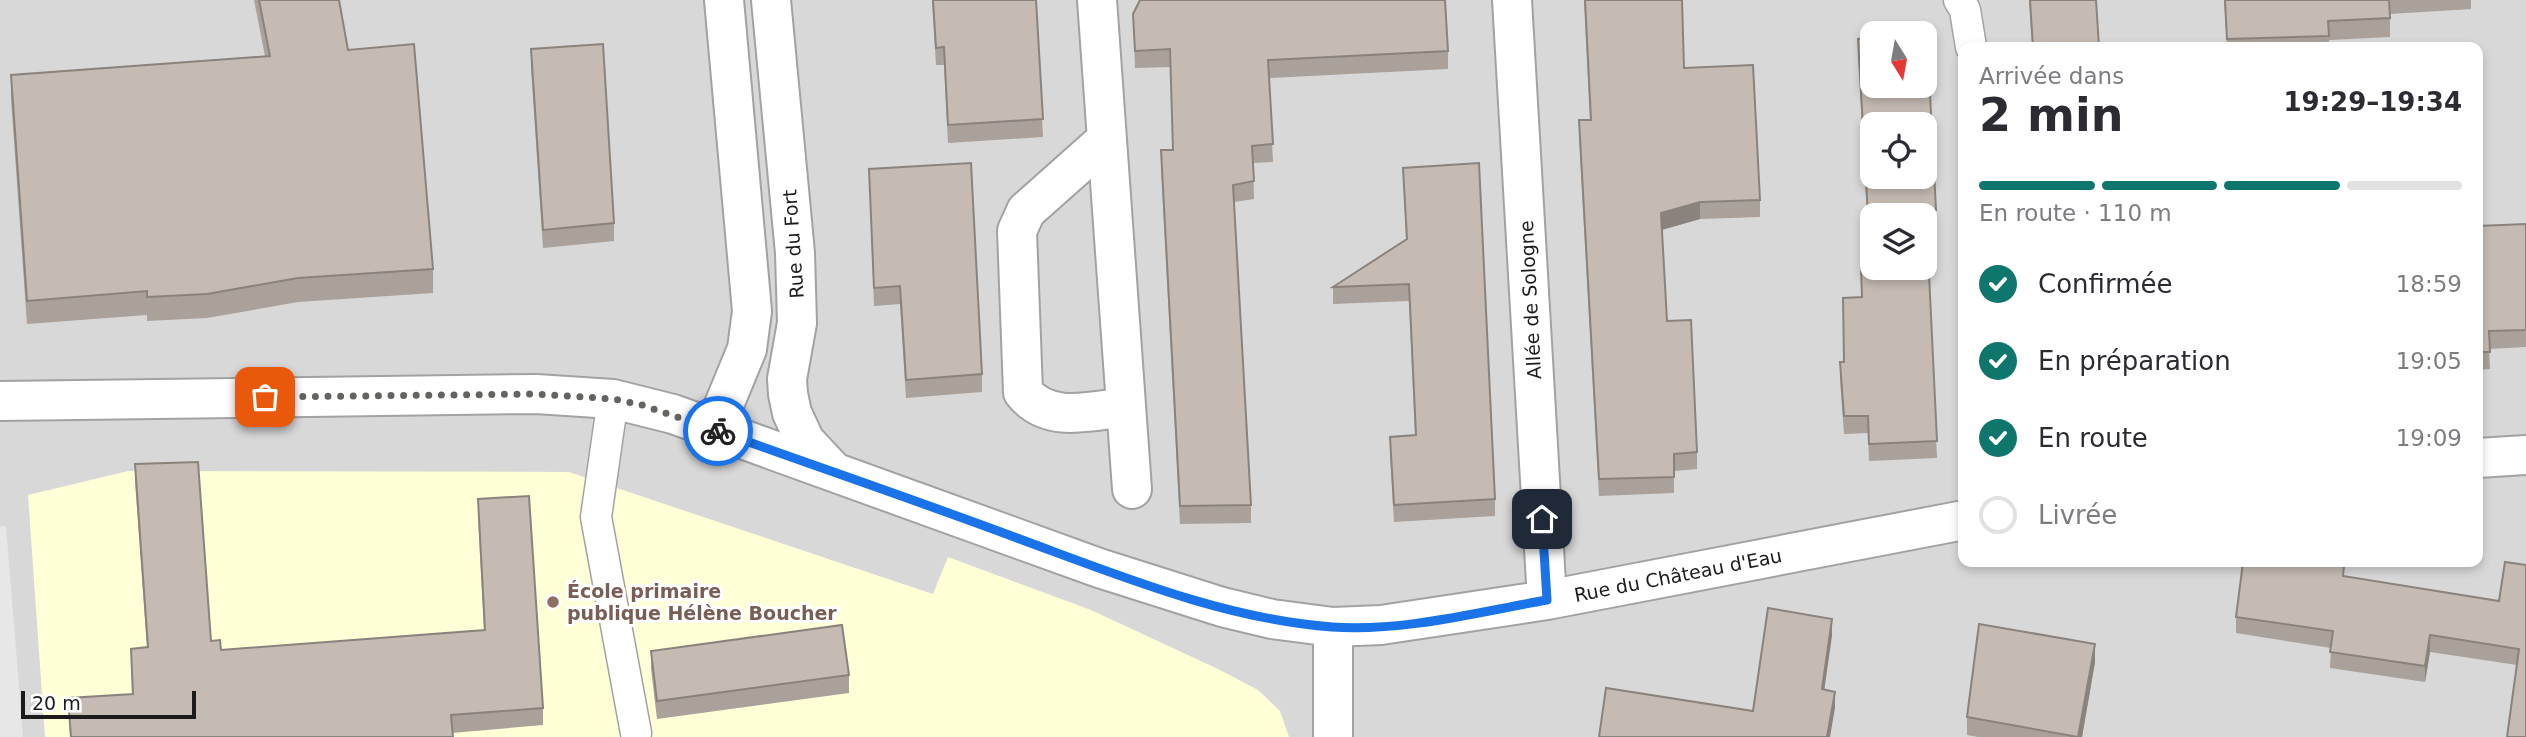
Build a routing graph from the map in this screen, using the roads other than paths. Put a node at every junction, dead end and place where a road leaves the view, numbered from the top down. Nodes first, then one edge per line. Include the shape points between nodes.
1 (724, 0) edge
2 (771, 0) edge
3 (1097, 0) edge
4 (1512, 0) edge
5 (1959, 0) edge
6 (1970, 42) edge
7 (1107, 139) junction
8 (614, 399) junction
9 (0, 401) edge
10 (1126, 407) junction
11 (714, 429) junction
12 (2526, 454) edge
13 (2483, 458) edge
14 (835, 473) junction
15 (1132, 489) dead end
16 (1958, 521) edge
17 (1547, 600) junction
18 (1333, 627) junction
19 (636, 733) dead end
20 (1333, 737) edge

1 - 11 street via 752,311 747,349
2 - 14 street, Rue du Fort via 796,253 797,323 788,394 805,441
3 - 7 street
4 - 17 street, Allée de Sologne
5 - 6 lane
7 - 10 street
7 - 10 street via 1026,211 1017,231 1023,392 1043,410 1067,414
8 - 9 street, Rue du Château d'Eau via 523,394
8 - 11 street, Rue du Château d'Eau
8 - 19 lane via 596,517
10 - 15 street
11 - 14 street, Rue du Château d'Eau
12 - 13 street
14 - 18 street, Rue du Château d'Eau via 1222,607
16 - 17 street, Rue du Château d'Eau
17 - 18 street, Rue du Château d'Eau via 1404,623
18 - 20 street

